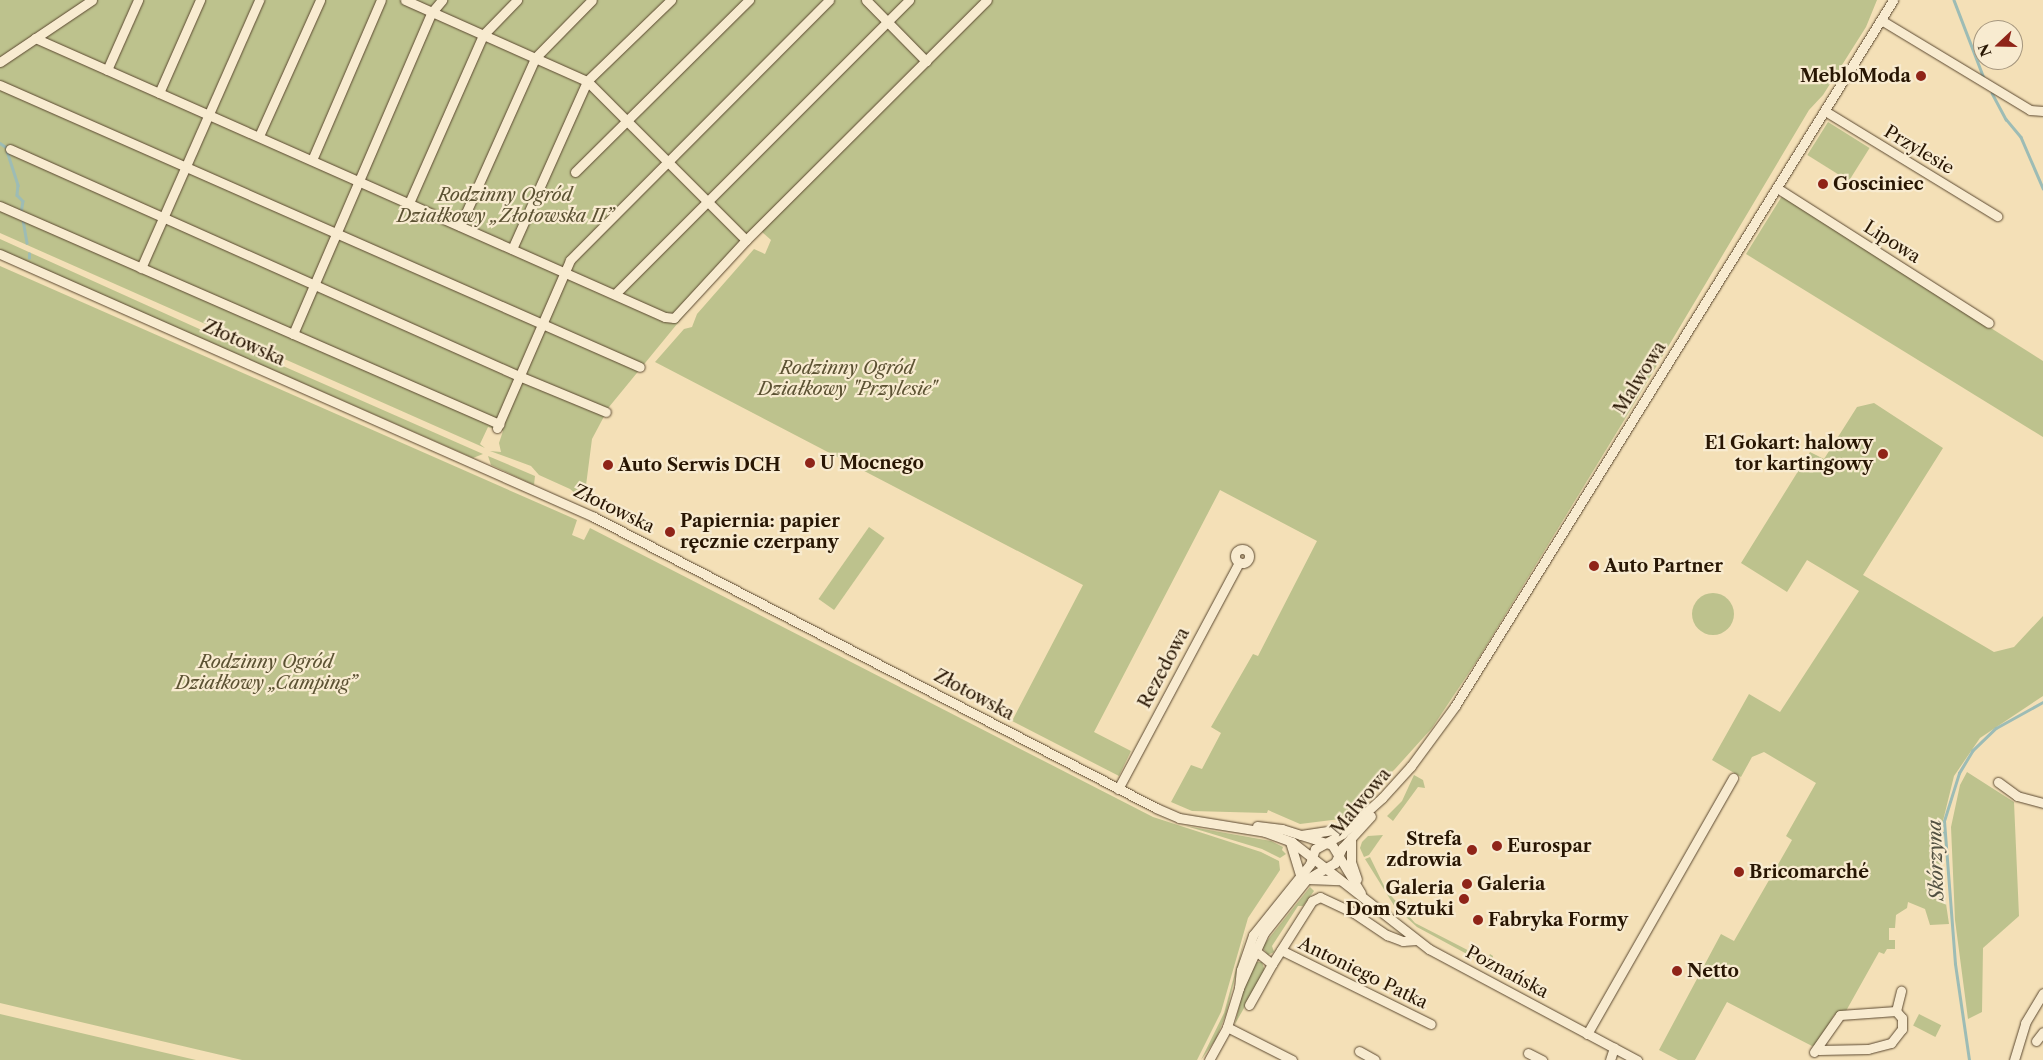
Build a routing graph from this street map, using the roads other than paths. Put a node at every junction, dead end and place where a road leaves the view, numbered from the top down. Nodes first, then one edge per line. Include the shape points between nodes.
1 (92, 0) edge
2 (138, 0) edge
3 (200, 0) edge
4 (259, 0) edge
5 (320, 0) edge
6 (381, 0) edge
7 (406, 0) edge
8 (442, 0) edge
9 (517, 0) edge
10 (592, 0) edge
11 (671, 0) edge
12 (750, 0) edge
13 (829, 0) edge
14 (866, 0) edge
15 (909, 0) edge
16 (987, 0) edge
17 (1894, 0) edge
18 (432, 12) junction
19 (1881, 20) junction
20 (887, 22) junction
21 (483, 35) junction
22 (36, 38) junction
23 (535, 58) junction
24 (926, 61) junction
25 (0, 62) edge
26 (107, 70) junction
27 (587, 80) junction
28 (0, 85) edge
29 (159, 93) junction
30 (1824, 111) junction
31 (2043, 111) edge
32 (208, 114) junction
33 (628, 120) junction
34 (259, 136) junction
35 (10, 149) dead end
36 (312, 160) junction
37 (668, 161) junction
38 (186, 167) junction
39 (576, 172) dead end
40 (359, 181) junction
41 (1777, 188) junction
42 (708, 201) junction
43 (409, 204) junction
44 (0, 206) edge
45 (1997, 216) dead end
46 (164, 218) junction
47 (460, 226) junction
48 (336, 233) junction
49 (746, 240) junction
50 (512, 249) junction
51 (0, 254) edge
52 (141, 268) junction
53 (565, 273) junction
54 (314, 283) junction
55 (614, 294) junction
56 (1989, 323) dead end
57 (543, 324) junction
58 (293, 334) junction
59 (640, 367) dead end
60 (519, 376) junction
61 (606, 412) dead end
62 (1239, 562) dead end
63 (1409, 769) junction
64 (1733, 778) dead end
65 (1998, 782) dead end
66 (1118, 789) junction
67 (2043, 803) edge
68 (1350, 827) junction
69 (1293, 838) junction
70 (1351, 838) junction
71 (1325, 843) junction
72 (1338, 856) junction
73 (1314, 858) junction
74 (1326, 868) junction
75 (1304, 877) junction
76 (1337, 878) junction
77 (1366, 900) junction
78 (1416, 940) junction
79 (1252, 948) junction
80 (1281, 950) junction
81 (1272, 964) junction
82 (1901, 992) dead end
83 (2043, 993) edge
84 (1249, 1005) dead end
85 (1896, 1011) junction
86 (1431, 1024) dead end
87 (1228, 1027) junction
88 (2043, 1032) edge
89 (1587, 1034) junction
90 (2036, 1040) dead end
91 (1614, 1048) junction
92 (1359, 1052) dead end
93 (1528, 1053) dead end
94 (1209, 1060) edge
95 (1292, 1060) edge
96 (1375, 1060) edge
97 (1542, 1060) edge
98 (1610, 1060) edge
99 (1637, 1060) edge
100 (2014, 1060) edge

1 - 22 street
2 - 26 street
3 - 29 street
4 - 32 street
5 - 34 street
6 - 36 street
7 - 18 street
8 - 18 street
9 - 21 street
10 - 23 street
11 - 27 street
12 - 33 street
13 - 37 street
14 - 20 street
15 - 20 street
16 - 24 street
17 - 19 street, Malwowa
18 - 21 street
18 - 40 street
19 - 30 street, Malwowa
19 - 31 street via 2030,110
20 - 24 street
20 - 42 street
21 - 23 street
21 - 43 street
22 - 25 street
22 - 26 street
23 - 27 street
23 - 47 street
24 - 49 street
26 - 29 street
27 - 33 street
27 - 50 street
28 - 38 street
29 - 32 street
30 - 41 street, Malwowa
30 - 45 street, Przylesie
32 - 34 street
32 - 38 street
33 - 37 street
33 - 39 street
34 - 36 street
35 - 46 street
36 - 40 street
37 - 42 street
37 - 53 street via 570,260
38 - 46 street
38 - 48 street
40 - 43 street
40 - 48 street
41 - 56 street, Lipowa
41 - 63 street, Malwowa via 1477,672
42 - 49 street
42 - 55 street
43 - 47 street
44 - 52 street
46 - 52 street
46 - 54 street
47 - 50 street
48 - 54 street
48 - 57 street
49 - 55 street via 674,318
50 - 53 street
51 - 66 street, Złotowska via 594,517
52 - 58 street
53 - 55 street
53 - 57 street
54 - 58 street
54 - 60 street
57 - 59 street
57 - 60 street
58 - 60 street via 498,426
60 - 61 street
62 - 66 street, Rezedowa
63 - 68 street, Malwowa
63 - 70 street, Malwowa via 1389,797
64 - 89 street
65 - 67 street via 2017,796
66 - 69 street, Złotowska via 1165,813 1200,822 1276,828
68 - 69 street, Malwowa
68 - 71 street, Malwowa
69 - 71 street, Złotowska
69 - 73 street, Złotowska
69 - 75 street
70 - 72 street, Malwowa
70 - 77 street via 1352,868
71 - 72 street via 1334,847
71 - 73 street via 1315,849
72 - 74 street via 1335,863
72 - 77 street
73 - 74 street via 1317,864
73 - 75 street
74 - 75 street
74 - 76 street, Poznańska
75 - 76 street
75 - 79 street
76 - 77 street, Poznańska
77 - 78 street, Poznańska
78 - 80 street via 1404,941 1386,935 1354,913 1320,897 1312,901
78 - 89 street, Poznańska
79 - 81 street
79 - 87 street
80 - 81 street
80 - 86 street, Antoniego Patka
81 - 84 street
82 - 85 street
83 - 100 street via 2026,1024
85 - 85 street via 1902,1018 1902,1029 1891,1043 1868,1049 1816,1051 1840,1015
87 - 94 street
87 - 95 street
88 - 90 street
89 - 91 street, Poznańska
91 - 98 street
91 - 99 street, Poznańska
92 - 96 street
93 - 97 street

